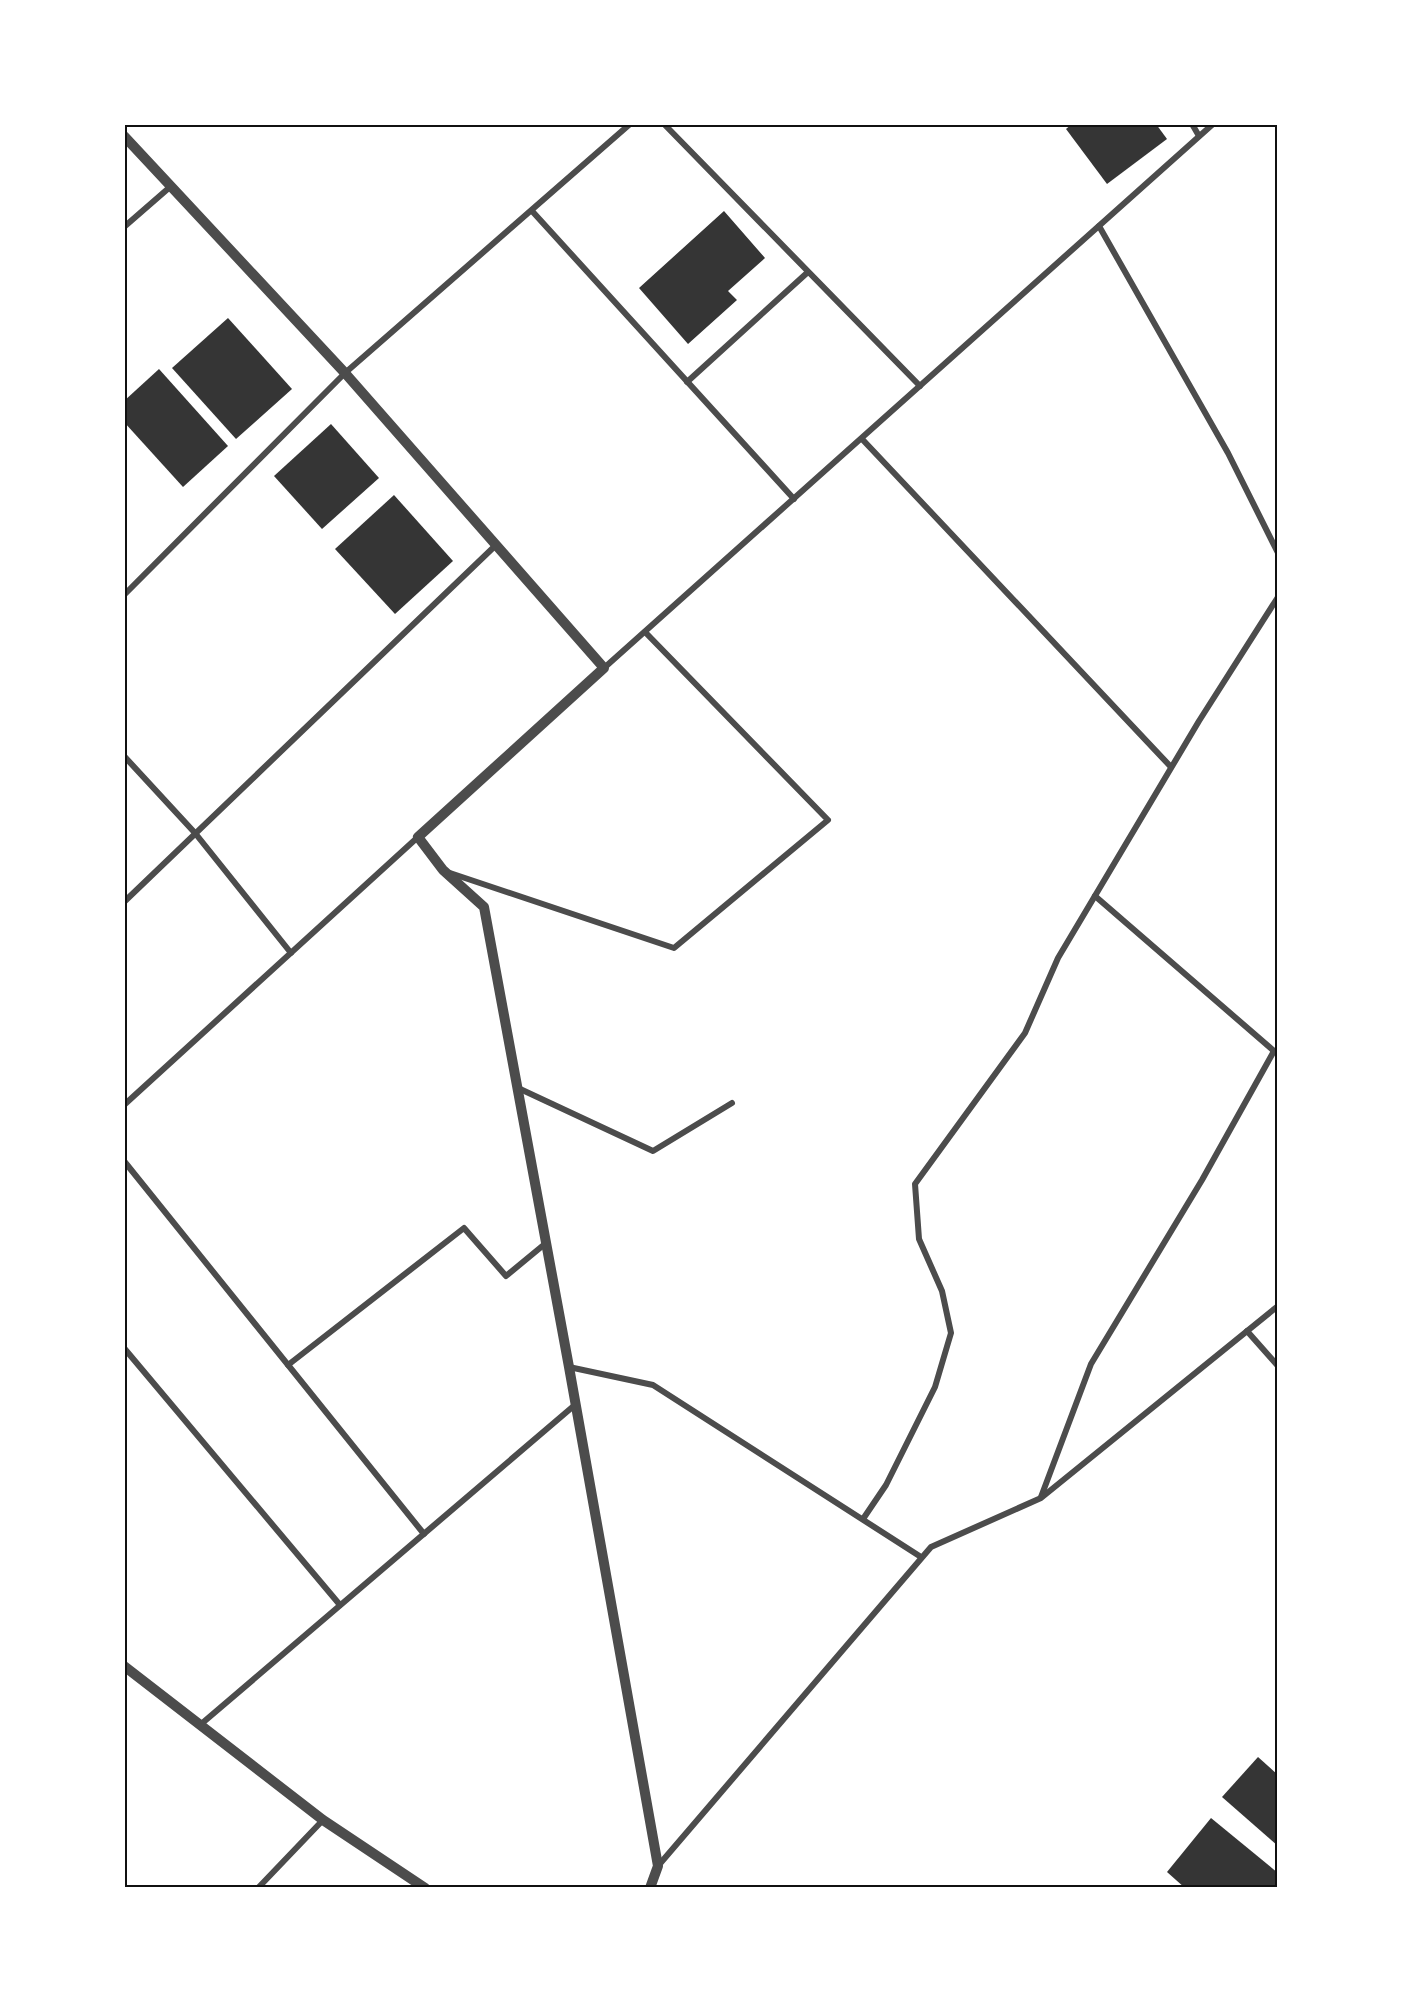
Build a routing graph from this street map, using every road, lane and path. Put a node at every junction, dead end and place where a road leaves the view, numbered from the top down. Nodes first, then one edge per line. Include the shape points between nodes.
1 (630, 124) edge
2 (664, 124) edge
3 (1192, 124) edge
4 (1214, 124) edge
5 (124, 135) edge
6 (1199, 136) junction
7 (170, 187) junction
8 (532, 210) junction
9 (1099, 226) junction
10 (124, 227) edge
11 (808, 272) junction
12 (345, 373) junction
13 (687, 382) junction
14 (920, 386) junction
15 (862, 439) junction
16 (794, 499) junction
17 (496, 545) junction
18 (1278, 553) edge
19 (124, 595) edge
20 (1278, 597) edge
21 (645, 632) junction
22 (604, 668) junction
23 (124, 756) edge
24 (1171, 767) junction
25 (195, 833) junction
26 (417, 837) junction
27 (443, 870) junction
28 (1095, 896) junction
29 (124, 902) edge
30 (291, 952) junction
31 (518, 1088) junction
32 (732, 1104) dead end
33 (124, 1105) edge
34 (124, 1161) edge
35 (546, 1243) junction
36 (1278, 1306) edge
37 (1247, 1331) junction
38 (124, 1348) edge
39 (288, 1365) junction
40 (1278, 1366) edge
41 (570, 1367) junction
42 (576, 1403) junction
43 (1041, 1498) junction
44 (863, 1519) junction
45 (424, 1533) junction
46 (921, 1557) junction
47 (340, 1605) junction
48 (124, 1666) edge
49 (200, 1725) junction
50 (323, 1820) junction
51 (658, 1866) junction
52 (258, 1887) edge
53 (425, 1887) edge
54 (650, 1887) edge

1 - 8 street
2 - 11 street
3 - 6 street
4 - 6 street
5 - 7 street
6 - 9 street
7 - 10 street
7 - 12 street
8 - 12 street
8 - 13 street
9 - 14 street
9 - 18 street via 1228,453
11 - 13 street
11 - 14 street
12 - 17 street
12 - 19 street
13 - 16 street
14 - 15 street
15 - 16 street
15 - 24 street
16 - 21 street
17 - 22 street
17 - 25 street
20 - 24 street
21 - 22 street
21 - 27 street via 828,820 674,948
22 - 26 street
23 - 25 street
24 - 28 street
25 - 29 street
25 - 30 street
26 - 27 street
26 - 30 street
27 - 31 street via 484,907
28 - 43 street via 1274,1052 1091,1364
28 - 44 street via 1058,958 1025,1033 915,1184 919,1239 942,1291 951,1333 935,1387 886,1485
30 - 33 street
31 - 32 street via 653,1151
31 - 35 street
34 - 39 street
35 - 39 street via 506,1276 465,1228
35 - 41 street
36 - 37 street
37 - 40 street
37 - 43 street
38 - 47 street
39 - 45 street
41 - 42 street
41 - 44 street via 653,1385
42 - 45 street
42 - 51 street
43 - 46 street via 931,1547
44 - 46 street
45 - 47 street
46 - 51 street
47 - 49 street
48 - 49 street
49 - 50 street
50 - 52 street
50 - 53 street
51 - 54 street

